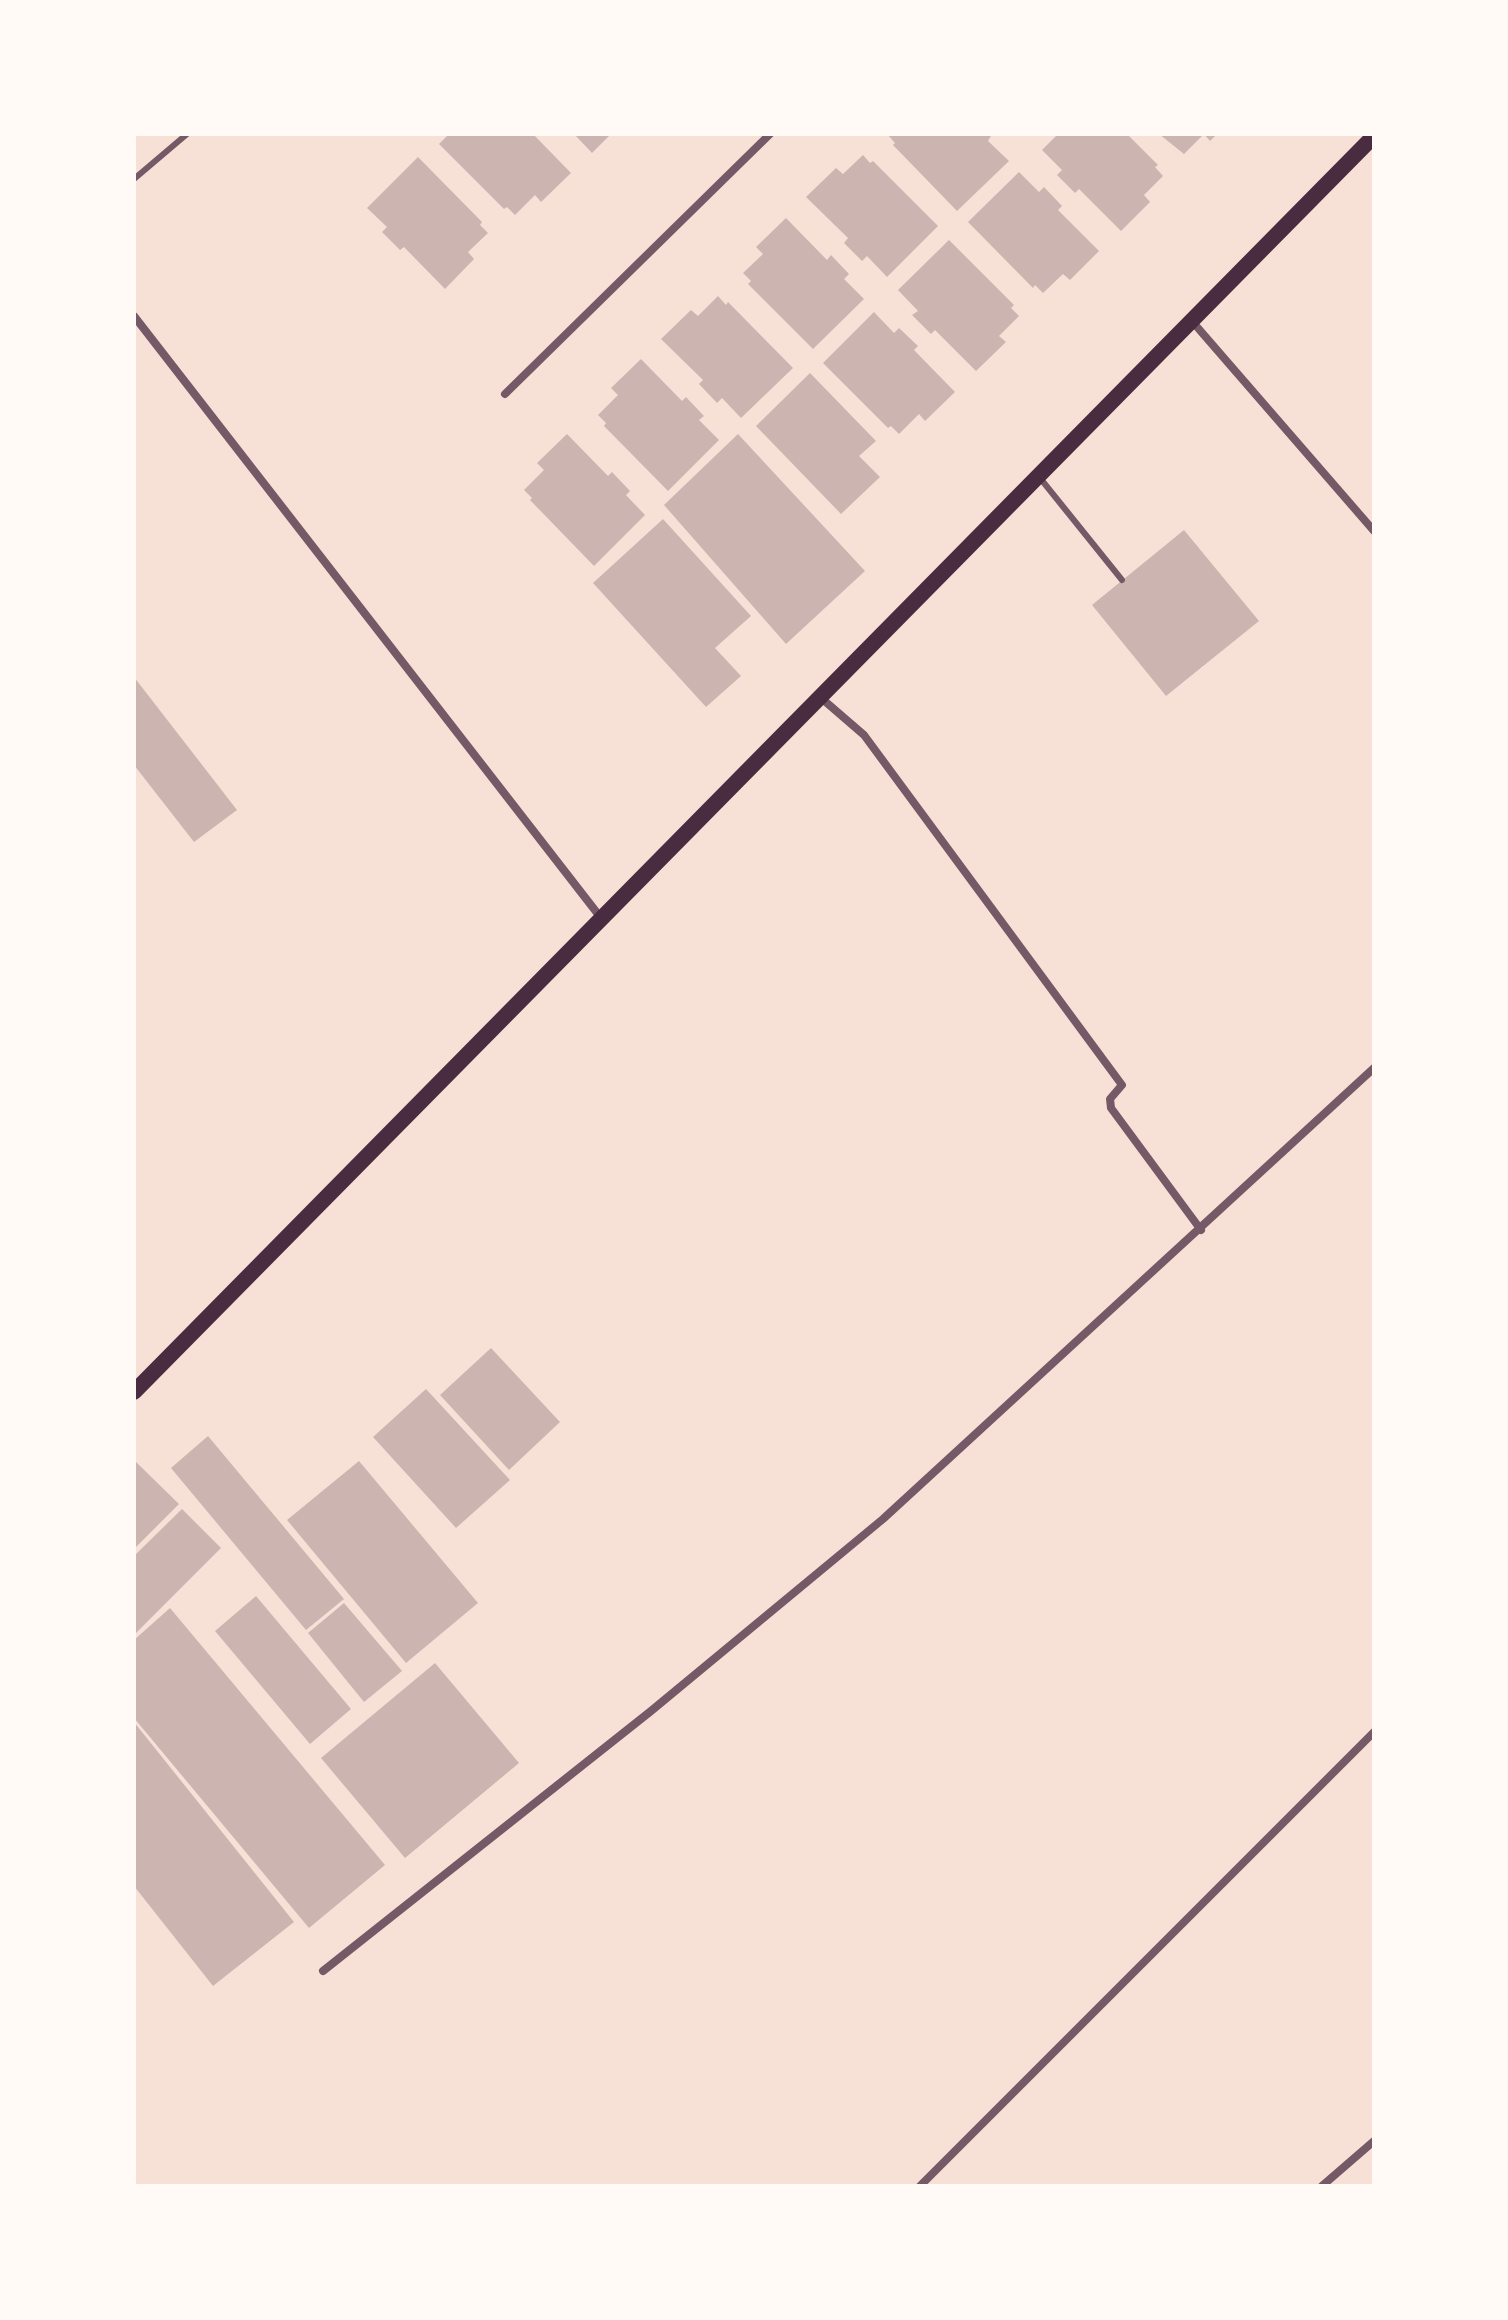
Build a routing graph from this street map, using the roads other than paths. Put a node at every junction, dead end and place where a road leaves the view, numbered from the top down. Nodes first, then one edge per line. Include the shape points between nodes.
1 (187, 134) edge
2 (770, 134) edge
3 (1374, 136) edge
4 (134, 179) edge
5 (134, 316) edge
6 (1191, 319) junction
7 (505, 394) dead end
8 (1038, 475) junction
9 (1374, 531) edge
10 (1122, 580) dead end
11 (820, 696) junction
12 (601, 918) junction
13 (1374, 1068) edge
14 (1201, 1230) junction
15 (134, 1392) edge
16 (1374, 1732) edge
17 (323, 1971) dead end
18 (1374, 2141) edge
19 (920, 2186) edge
20 (1322, 2186) edge

1 - 4 lane
2 - 7 street
3 - 6 main road
5 - 12 street
6 - 8 main road
6 - 9 street
8 - 10 lane
8 - 11 main road
11 - 12 main road
11 - 14 street via 864,735 1122,1085 1110,1099 1111,1108
12 - 15 main road
13 - 14 street
14 - 17 street via 883,1519
16 - 19 street
18 - 20 street

